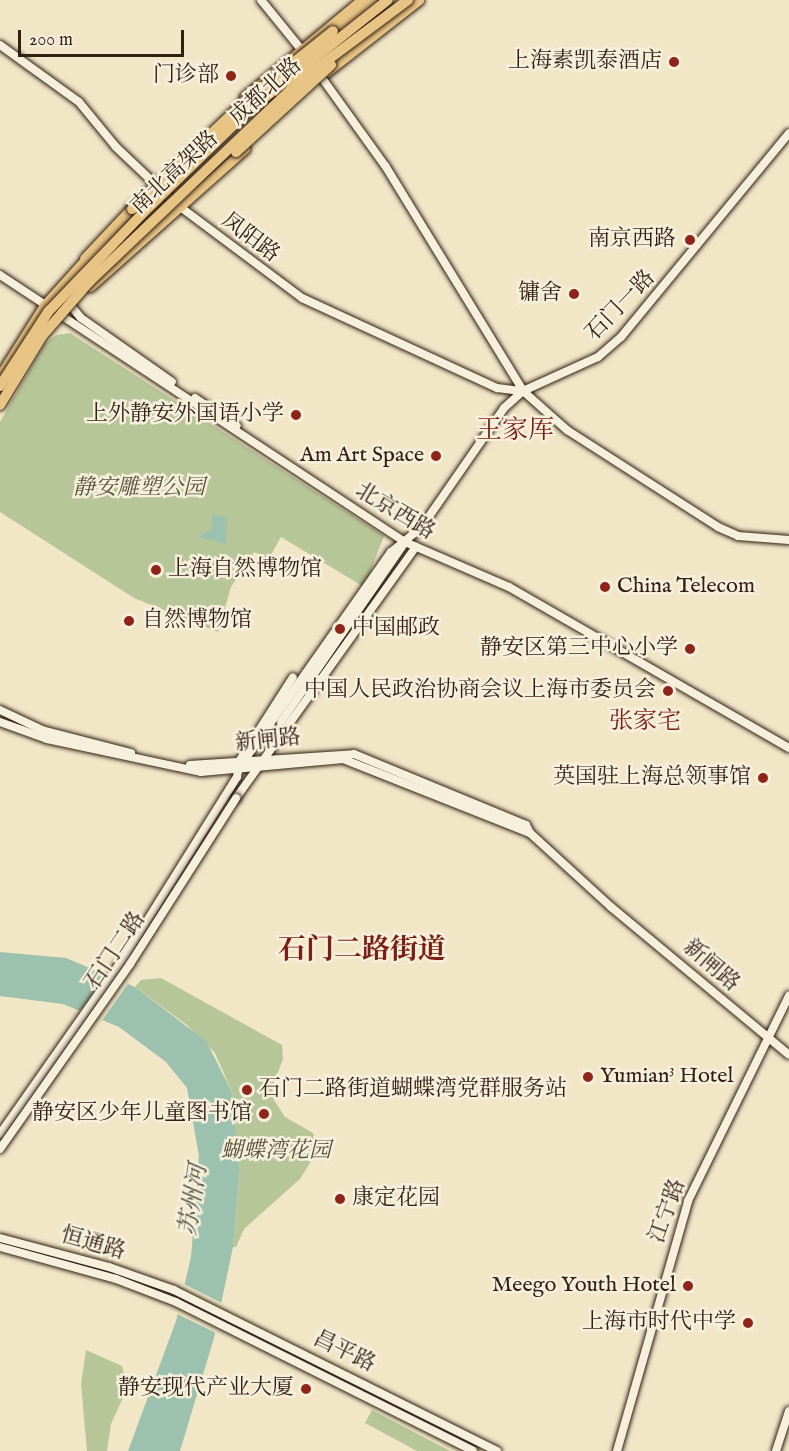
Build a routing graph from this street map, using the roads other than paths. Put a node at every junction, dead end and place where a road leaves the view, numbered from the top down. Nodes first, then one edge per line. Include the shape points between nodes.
1 (261, 0) edge
2 (361, 0) edge
3 (372, 0) edge
4 (381, 0) edge
5 (388, 0) edge
6 (407, 0) edge
7 (413, 0) edge
8 (419, 0) edge
9 (360, 44) junction
10 (0, 45) edge
11 (341, 53) junction
12 (303, 54) junction
13 (278, 74) junction
14 (319, 74) junction
15 (301, 80) junction
16 (260, 93) junction
17 (247, 97) junction
18 (290, 100) junction
19 (231, 128) junction
20 (261, 129) junction
21 (789, 133) edge
22 (234, 144) junction
23 (176, 162) junction
24 (177, 173) junction
25 (157, 186) junction
26 (177, 206) junction
27 (85, 259) junction
28 (0, 275) edge
29 (90, 287) junction
30 (44, 305) junction
31 (72, 307) junction
32 (63, 318) junction
33 (0, 375) edge
34 (0, 386) edge
35 (523, 391) junction
36 (0, 405) edge
37 (0, 414) edge
38 (266, 451) junction
39 (789, 540) edge
40 (405, 542) junction
41 (416, 548) junction
42 (357, 619) junction
43 (293, 677) dead end
44 (0, 710) edge
45 (0, 722) edge
46 (789, 748) edge
47 (250, 763) junction
48 (789, 996) edge
49 (766, 1038) junction
50 (789, 1055) edge
51 (0, 1134) edge
52 (0, 1149) edge
53 (0, 1238) edge
54 (0, 1247) edge
55 (176, 1292) joint
56 (174, 1301) joint
57 (789, 1412) edge
58 (473, 1451) edge
59 (497, 1451) edge
60 (617, 1451) edge
61 (777, 1451) edge

1 - 12 main road
2 - 12 main road
3 - 13 highway, bridge
4 - 12 main road, 成都北路 via 321,46
5 - 12 highway, 南北高架路, bridge
6 - 11 main road, 成都北路
6 - 15 highway, 南北高架路, bridge
7 - 18 highway, bridge
8 - 9 main road
9 - 11 main road
9 - 14 main road
10 - 25 main road, 凤阳路 via 79,102
11 - 14 main road, 成都北路
12 - 13 highway, bridge
12 - 14 main road
12 - 16 main road, 成都北路
12 - 17 main road
12 - 19 highway, 南北高架路, bridge
13 - 17 highway, bridge
14 - 18 main road
14 - 35 main road via 386,167
15 - 18 highway, bridge
15 - 22 highway, 南北高架路, bridge
16 - 17 main road
16 - 24 main road, 成都北路
17 - 19 highway, bridge
17 - 23 main road
17 - 27 highway, bridge
18 - 20 highway, bridge
18 - 26 main road
19 - 34 highway, 南北高架路, bridge via 64,293
20 - 22 highway, bridge
20 - 29 highway, bridge
21 - 35 main road, 石门一路 via 621,337 598,357
22 - 36 highway, 南北高架路, bridge via 70,300 42,336
23 - 24 main road
23 - 25 main road
24 - 25 main road, 成都北路
25 - 26 main road, 凤阳路
25 - 27 main road via 116,219
26 - 29 main road
26 - 35 main road, 凤阳路 via 302,298 497,388
27 - 30 main road
28 - 30 main road, 北京西路
29 - 31 main road
30 - 32 main road, 北京西路
30 - 33 main road
31 - 32 main road
31 - 38 main road via 81,318 260,442
32 - 37 main road
32 - 38 main road, 北京西路
35 - 39 main road via 567,430 718,527 738,536
35 - 40 main road, 石门二路 via 504,408 421,528
38 - 40 main road, 北京西路
40 - 41 main road, 北京西路
40 - 42 main road, 石门二路
40 - 47 main road, 石门二路 via 391,552
41 - 42 main road, 石门二路
41 - 46 main road, 北京西路 via 509,587
42 - 47 main road, 石门二路
43 - 47 main road, 石门二路
44 - 47 main road, 新闸路 via 42,730 178,764
45 - 47 main road, 新闸路 via 47,739 179,769
47 - 49 main road, 新闸路 via 343,759 530,833
47 - 51 main road, 石门二路 via 227,792 125,956
47 - 52 main road, 石门二路, bridge via 236,798 130,964
48 - 49 main road, 江宁路
49 - 50 main road, 新闸路
49 - 60 main road, 江宁路 via 673,1241 656,1319
53 - 55 main road, 恒通路 via 109,1267
54 - 56 main road, 恒通路 via 116,1279
55 - 59 main road, 昌平路
56 - 58 main road, 昌平路
57 - 61 main road

